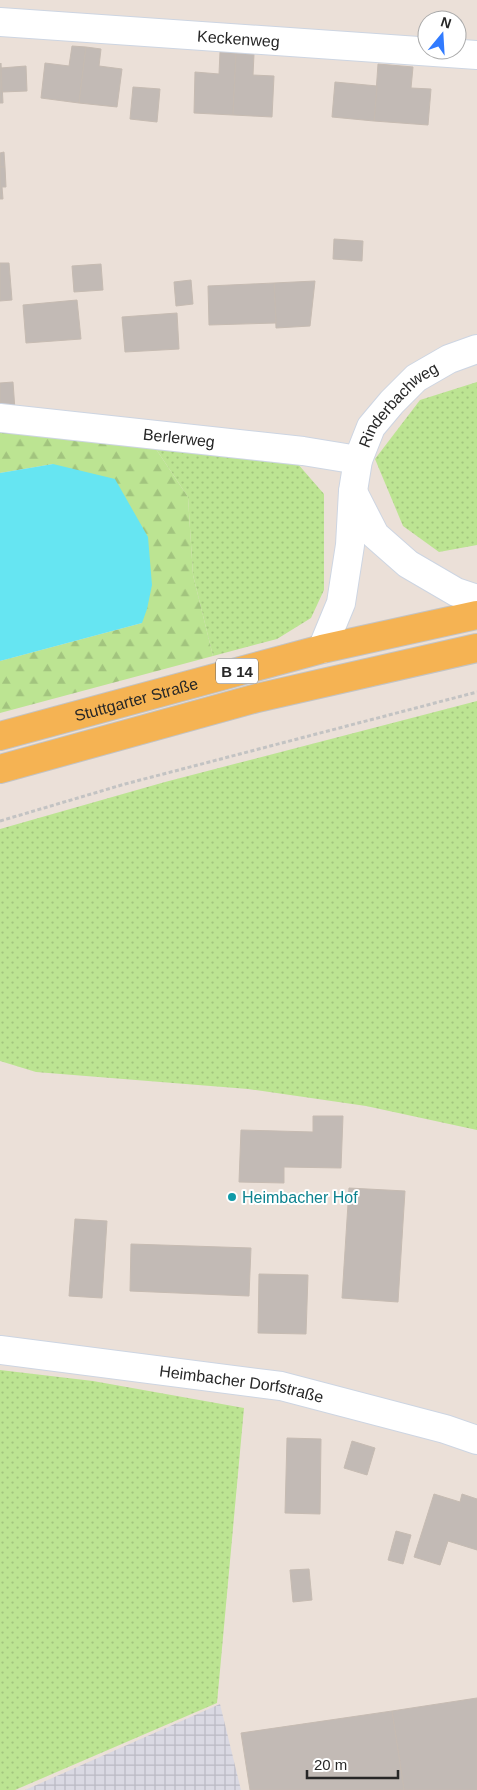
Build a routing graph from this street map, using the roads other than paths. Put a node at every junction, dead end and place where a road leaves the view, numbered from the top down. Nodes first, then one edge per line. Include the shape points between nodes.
1 (0, 22) edge
2 (477, 55) edge
3 (477, 349) edge
4 (0, 418) edge
5 (358, 460) junction
6 (353, 491) junction
7 (477, 599) edge
8 (477, 615) edge
9 (477, 648) edge
10 (322, 649) junction
11 (0, 736) edge
12 (0, 769) edge
13 (0, 1350) edge
14 (477, 1440) edge

1 - 2 street, Keckenweg
3 - 5 street, Rinderbachweg via 449,359 416,378 371,426
4 - 5 street, Berlerweg via 303,451
5 - 6 street, Rinderbachweg
6 - 7 street via 376,535 408,564 456,592
6 - 10 street, Rinderbachweg via 350,545 341,603
8 - 10 main road, Stuttgarter Straße / B 14
9 - 12 main road, Stuttgarter Straße / B 14 via 257,698
10 - 11 main road, Stuttgarter Straße / B 14
13 - 14 street, Heimbacher Dorfstraße via 281,1386

